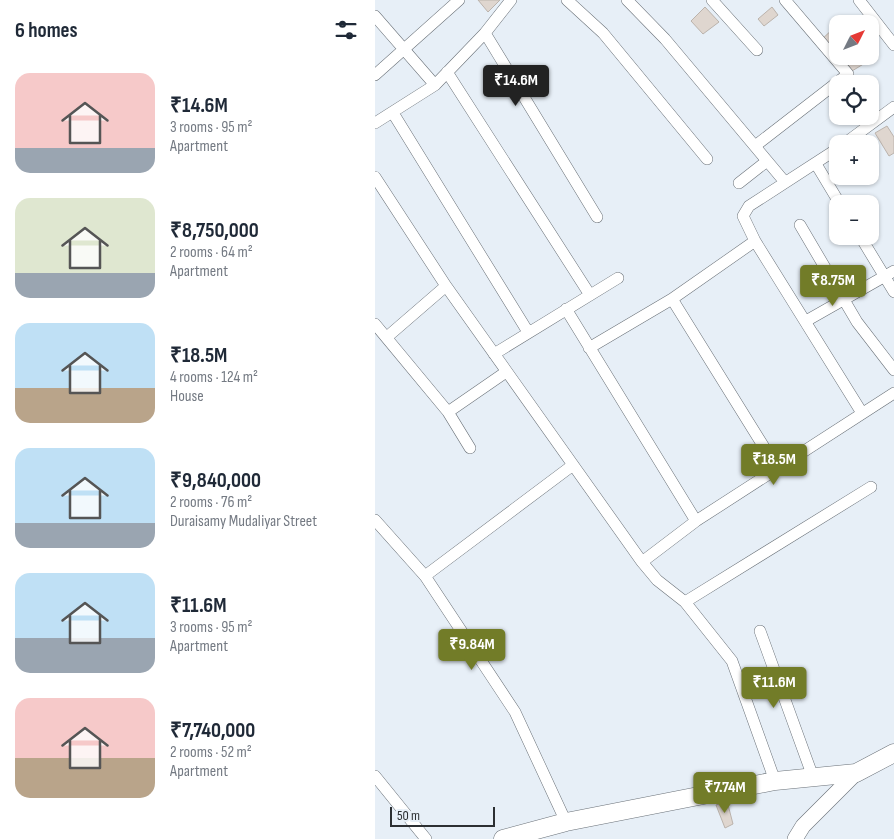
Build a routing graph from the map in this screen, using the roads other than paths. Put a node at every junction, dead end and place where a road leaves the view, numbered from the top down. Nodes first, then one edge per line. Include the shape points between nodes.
1 (459, 0) edge
2 (511, 0) edge
3 (567, 0) edge
4 (627, 0) edge
5 (712, 0) edge
6 (785, 0) edge
7 (859, 0) edge
8 (375, 16) edge
9 (485, 33) junction
10 (894, 45) edge
11 (404, 49) junction
12 (757, 50) dead end
13 (447, 72) junction
14 (375, 75) edge
15 (435, 85) junction
16 (894, 107) edge
17 (393, 113) junction
18 (376, 119) edge
19 (856, 135) edge
20 (755, 146) junction
21 (829, 154) edge
22 (707, 159) dead end
23 (767, 161) junction
24 (816, 164) junction
25 (375, 178) edge
26 (784, 181) junction
27 (739, 183) dead end
28 (835, 195) edge
29 (597, 217) dead end
30 (800, 225) dead end
31 (755, 241) junction
32 (867, 245) edge
33 (889, 274) edge
34 (618, 278) dead end
35 (446, 286) junction
36 (894, 292) edge
37 (590, 295) junction
38 (843, 298) junction
39 (673, 299) junction
40 (566, 309) junction
41 (806, 321) junction
42 (375, 324) edge
43 (528, 332) junction
44 (387, 336) junction
45 (589, 348) junction
46 (494, 354) junction
47 (894, 370) edge
48 (506, 372) junction
49 (894, 393) edge
50 (448, 412) junction
51 (863, 413) junction
52 (470, 448) dead end
53 (573, 465) junction
54 (777, 468) junction
55 (871, 487) dead end
56 (375, 520) edge
57 (696, 521) junction
58 (642, 562) junction
59 (425, 576) junction
60 (685, 602) junction
61 (760, 631) dead end
62 (894, 753) edge
63 (856, 773) junction
64 (375, 776) edge
65 (813, 777) junction
66 (775, 781) junction
67 (566, 822) junction
68 (426, 839) edge
69 (503, 839) edge
70 (795, 839) edge

1 - 11 street
2 - 9 street
3 - 22 street via 603,33
4 - 20 street via 665,39
5 - 12 street
6 - 20 street via 848,74
7 - 10 street
8 - 11 street
9 - 13 street
9 - 29 street
11 - 14 street
11 - 15 street
13 - 15 street
13 - 37 street
15 - 17 street
16 - 19 street
17 - 18 street
17 - 43 street
20 - 23 street
21 - 24 street
23 - 26 street
23 - 27 street
24 - 26 street
24 - 28 street
25 - 35 street
26 - 31 street via 745,211 743,216
30 - 38 street
31 - 39 street
31 - 41 street
32 - 33 street
33 - 36 street
33 - 38 street
34 - 37 street
35 - 44 street
35 - 46 street
37 - 40 street
38 - 41 street
38 - 47 street
39 - 45 street
39 - 54 street
40 - 43 street
40 - 45 street
41 - 51 street
42 - 44 street
43 - 46 street
44 - 50 street
45 - 57 street
46 - 48 street
48 - 50 street
48 - 53 street
49 - 51 street
50 - 52 street
51 - 54 street
53 - 58 street
53 - 59 street
54 - 57 street
55 - 60 street
56 - 59 street
57 - 58 street
58 - 60 street via 657,580
59 - 67 street via 515,712
60 - 66 street via 732,661
61 - 65 street
62 - 63 main road
63 - 65 main road
63 - 70 street via 803,826
64 - 68 street
65 - 66 main road
66 - 67 main road
67 - 69 main road

